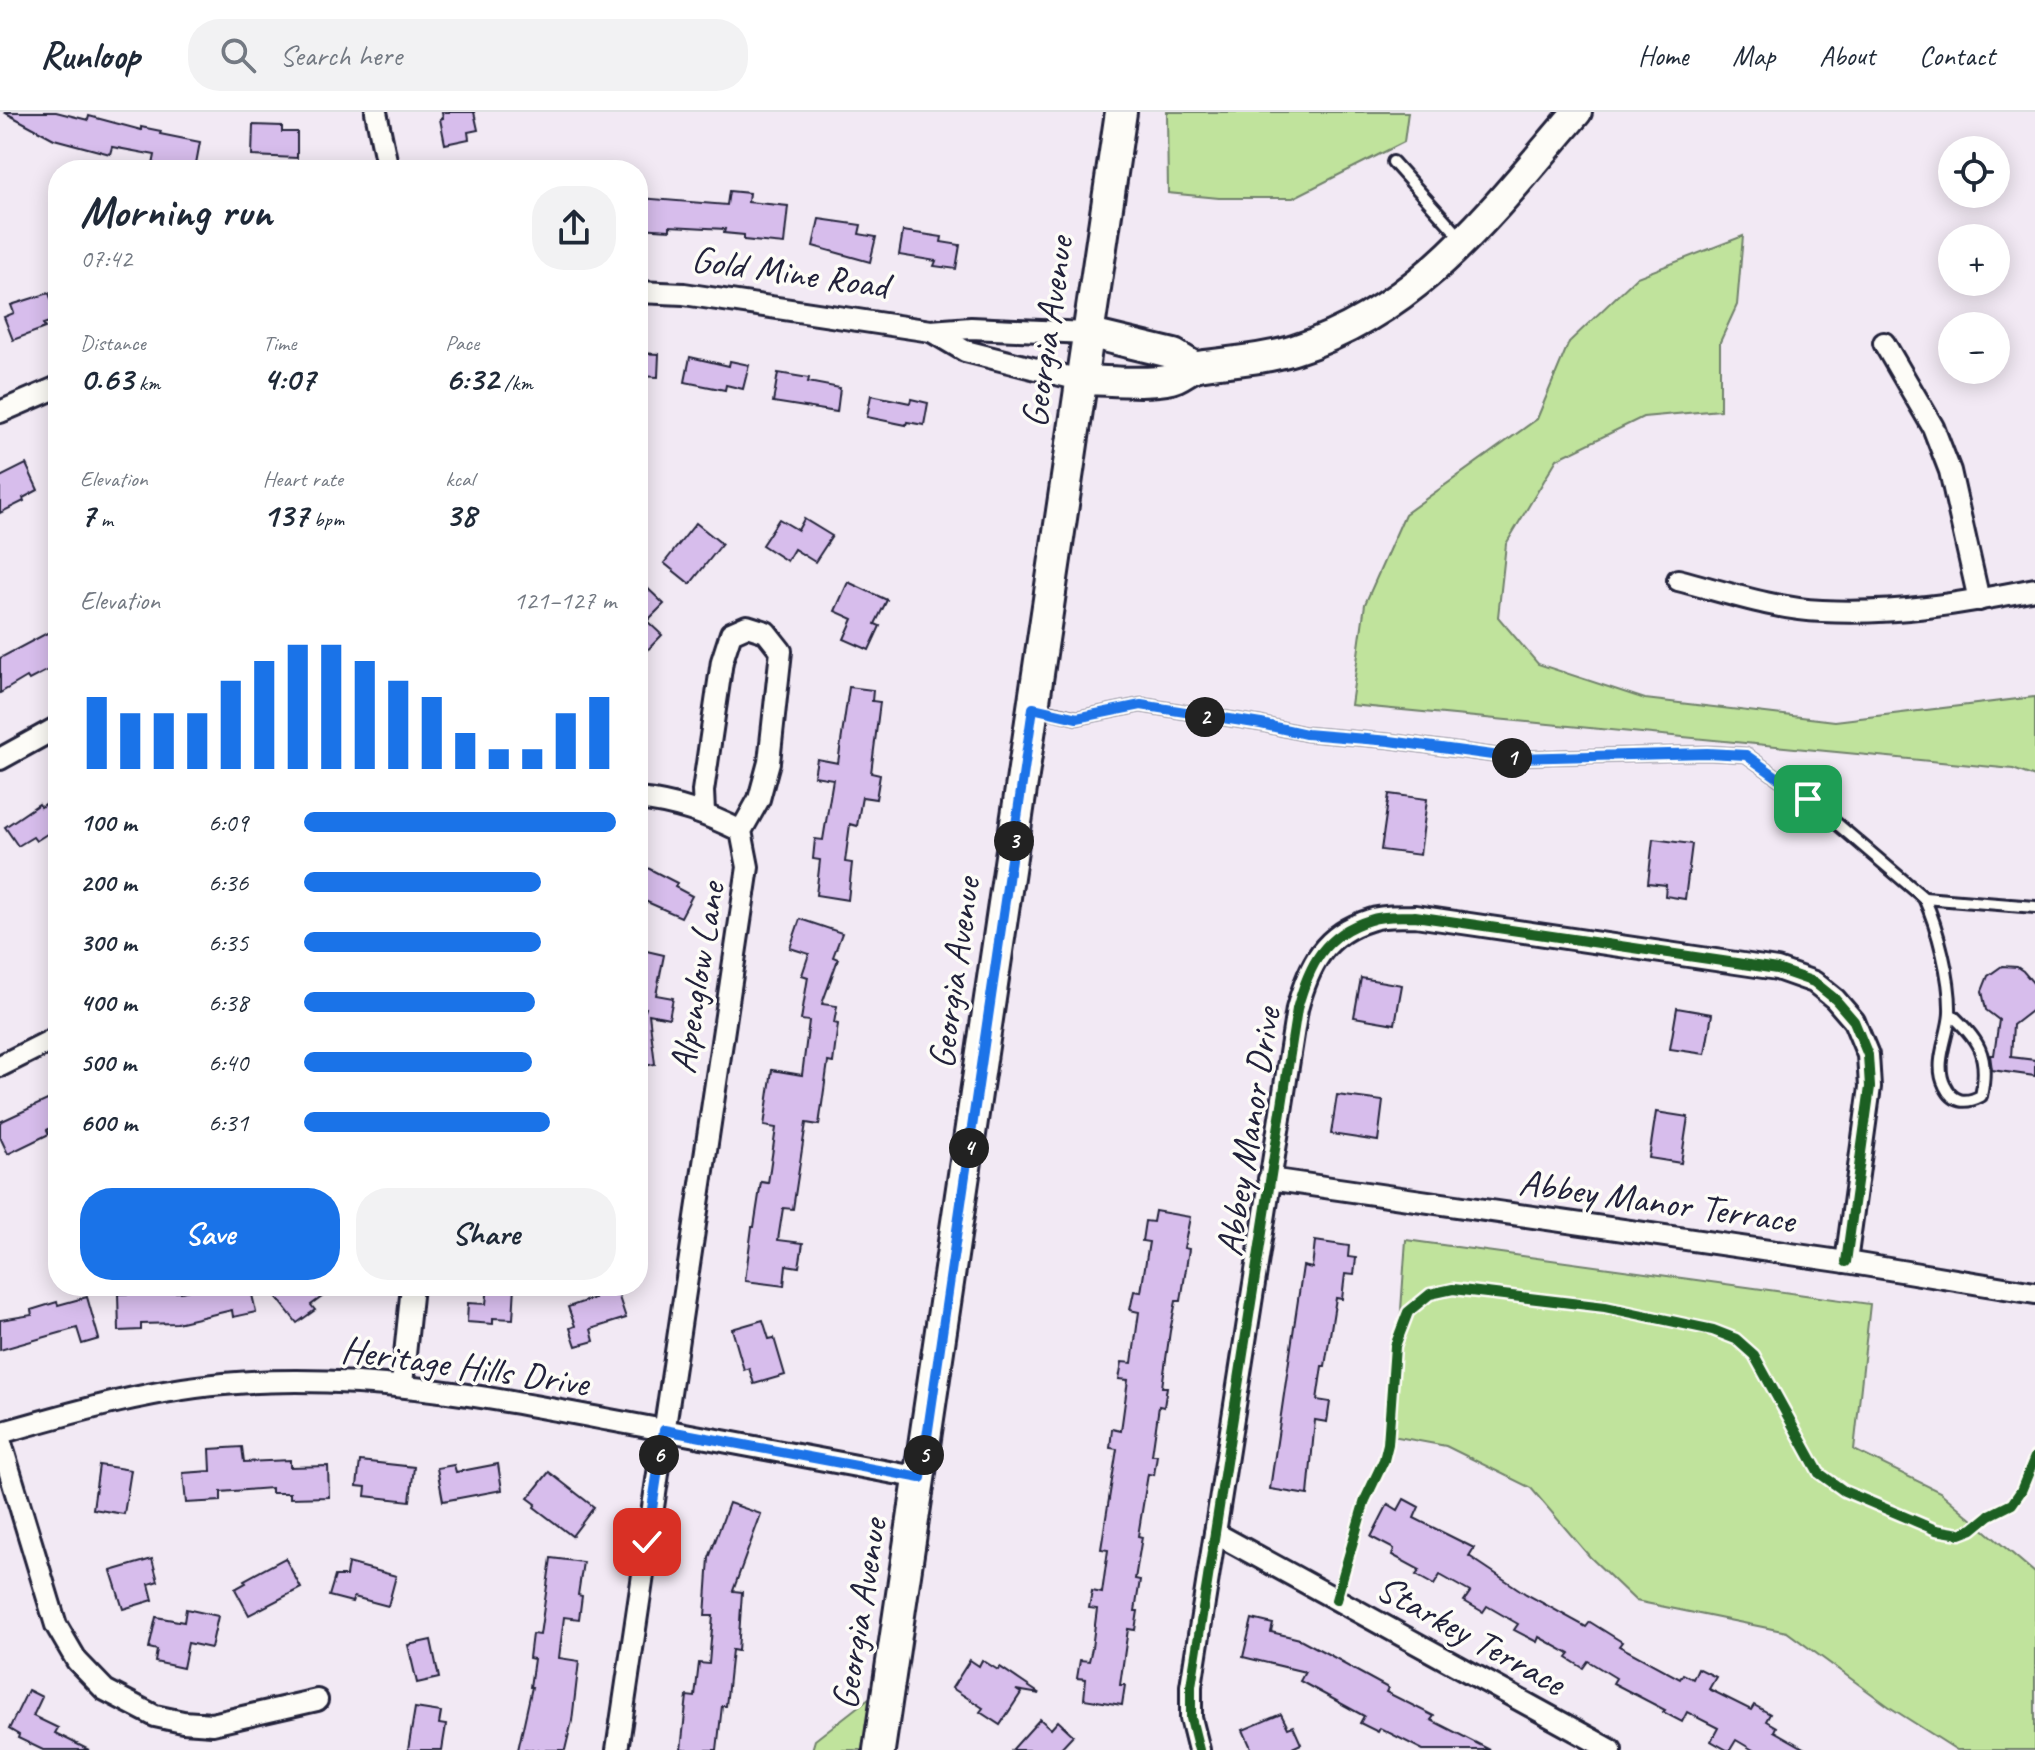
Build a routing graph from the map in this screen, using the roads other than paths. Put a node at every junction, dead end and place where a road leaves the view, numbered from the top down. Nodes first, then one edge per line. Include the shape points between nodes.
1 (376, 112) edge
2 (1121, 112) edge
3 (1577, 112) edge
4 (386, 160) edge
5 (1393, 162) dead end
6 (1464, 241) junction
7 (648, 292) edge
8 (931, 331) junction
9 (1087, 333) junction
10 (1884, 343) dead end
11 (1195, 367) junction
12 (1080, 380) junction
13 (48, 391) edge
14 (0, 412) edge
15 (1678, 580) dead end
16 (2035, 589) edge
17 (1979, 600) junction
18 (1033, 708) junction
19 (48, 733) edge
20 (0, 759) edge
21 (648, 800) edge
22 (704, 812) junction
23 (741, 831) junction
24 (1924, 898) junction
25 (2035, 907) edge
26 (1950, 1013) junction
27 (48, 1042) edge
28 (0, 1066) edge
29 (1269, 1179) junction
30 (1846, 1262) junction
31 (2035, 1293) edge
32 (411, 1296) edge
33 (402, 1384) junction
34 (664, 1430) junction
35 (0, 1433) edge
36 (0, 1440) edge
37 (921, 1478) junction
38 (1215, 1533) junction
39 (317, 1700) dead end
40 (617, 1750) edge
41 (879, 1750) edge
42 (1197, 1750) edge
43 (1611, 1750) edge

1 - 4 street
2 - 9 main road, Georgia Avenue
3 - 6 street, Gold Mine Road
5 - 6 lane
6 - 11 street, Gold Mine Road via 1411,290 1349,328 1280,354
7 - 8 street, Gold Mine Road
8 - 9 street, Gold Mine Road
8 - 12 street, Gold Mine Road via 965,351
9 - 11 street, Gold Mine Road via 1174,354
9 - 12 main road, Georgia Avenue
10 - 17 street via 1933,427 1950,471
11 - 12 street, Gold Mine Road via 1172,379
12 - 18 main road, Georgia Avenue
13 - 14 street
15 - 17 street via 1819,611 1879,612
16 - 17 street
18 - 24 lane via 1077,718 1141,705 1306,734 1514,758 1746,755 1808,799
18 - 37 main road, Georgia Avenue
19 - 20 street
21 - 22 street
22 - 23 street
22 - 23 street, Alpenglow Lane via 722,661 731,633 747,626 766,632 781,651 769,762 759,799
23 - 34 street, Alpenglow Lane via 748,867
24 - 25 lane
24 - 26 lane via 1934,921
26 - 26 lane via 1942,1077 1952,1097 1971,1101 1981,1096 1982,1056 1975,1037
27 - 28 street
29 - 30 street, Abbey Manor Terrace
29 - 30 street, Abbey Manor Drive via 1297,1009 1311,965 1334,937 1371,919 1415,916 1777,969 1814,982 1854,1021 1868,1055 1870,1087
29 - 38 street, Abbey Manor Drive
30 - 31 street, Abbey Manor Terrace
32 - 33 street
33 - 34 street, Heritage Hills Drive
33 - 35 street, Heritage Hills Drive via 235,1383 123,1402
34 - 37 street, Heritage Hills Drive
34 - 40 street, Alpenglow Lane
36 - 39 street via 56,1625 77,1661 105,1690 155,1716 212,1724
37 - 41 main road, Georgia Avenue
38 - 42 street, Abbey Manor Drive via 1191,1686
38 - 43 street, Starkey Terrace

